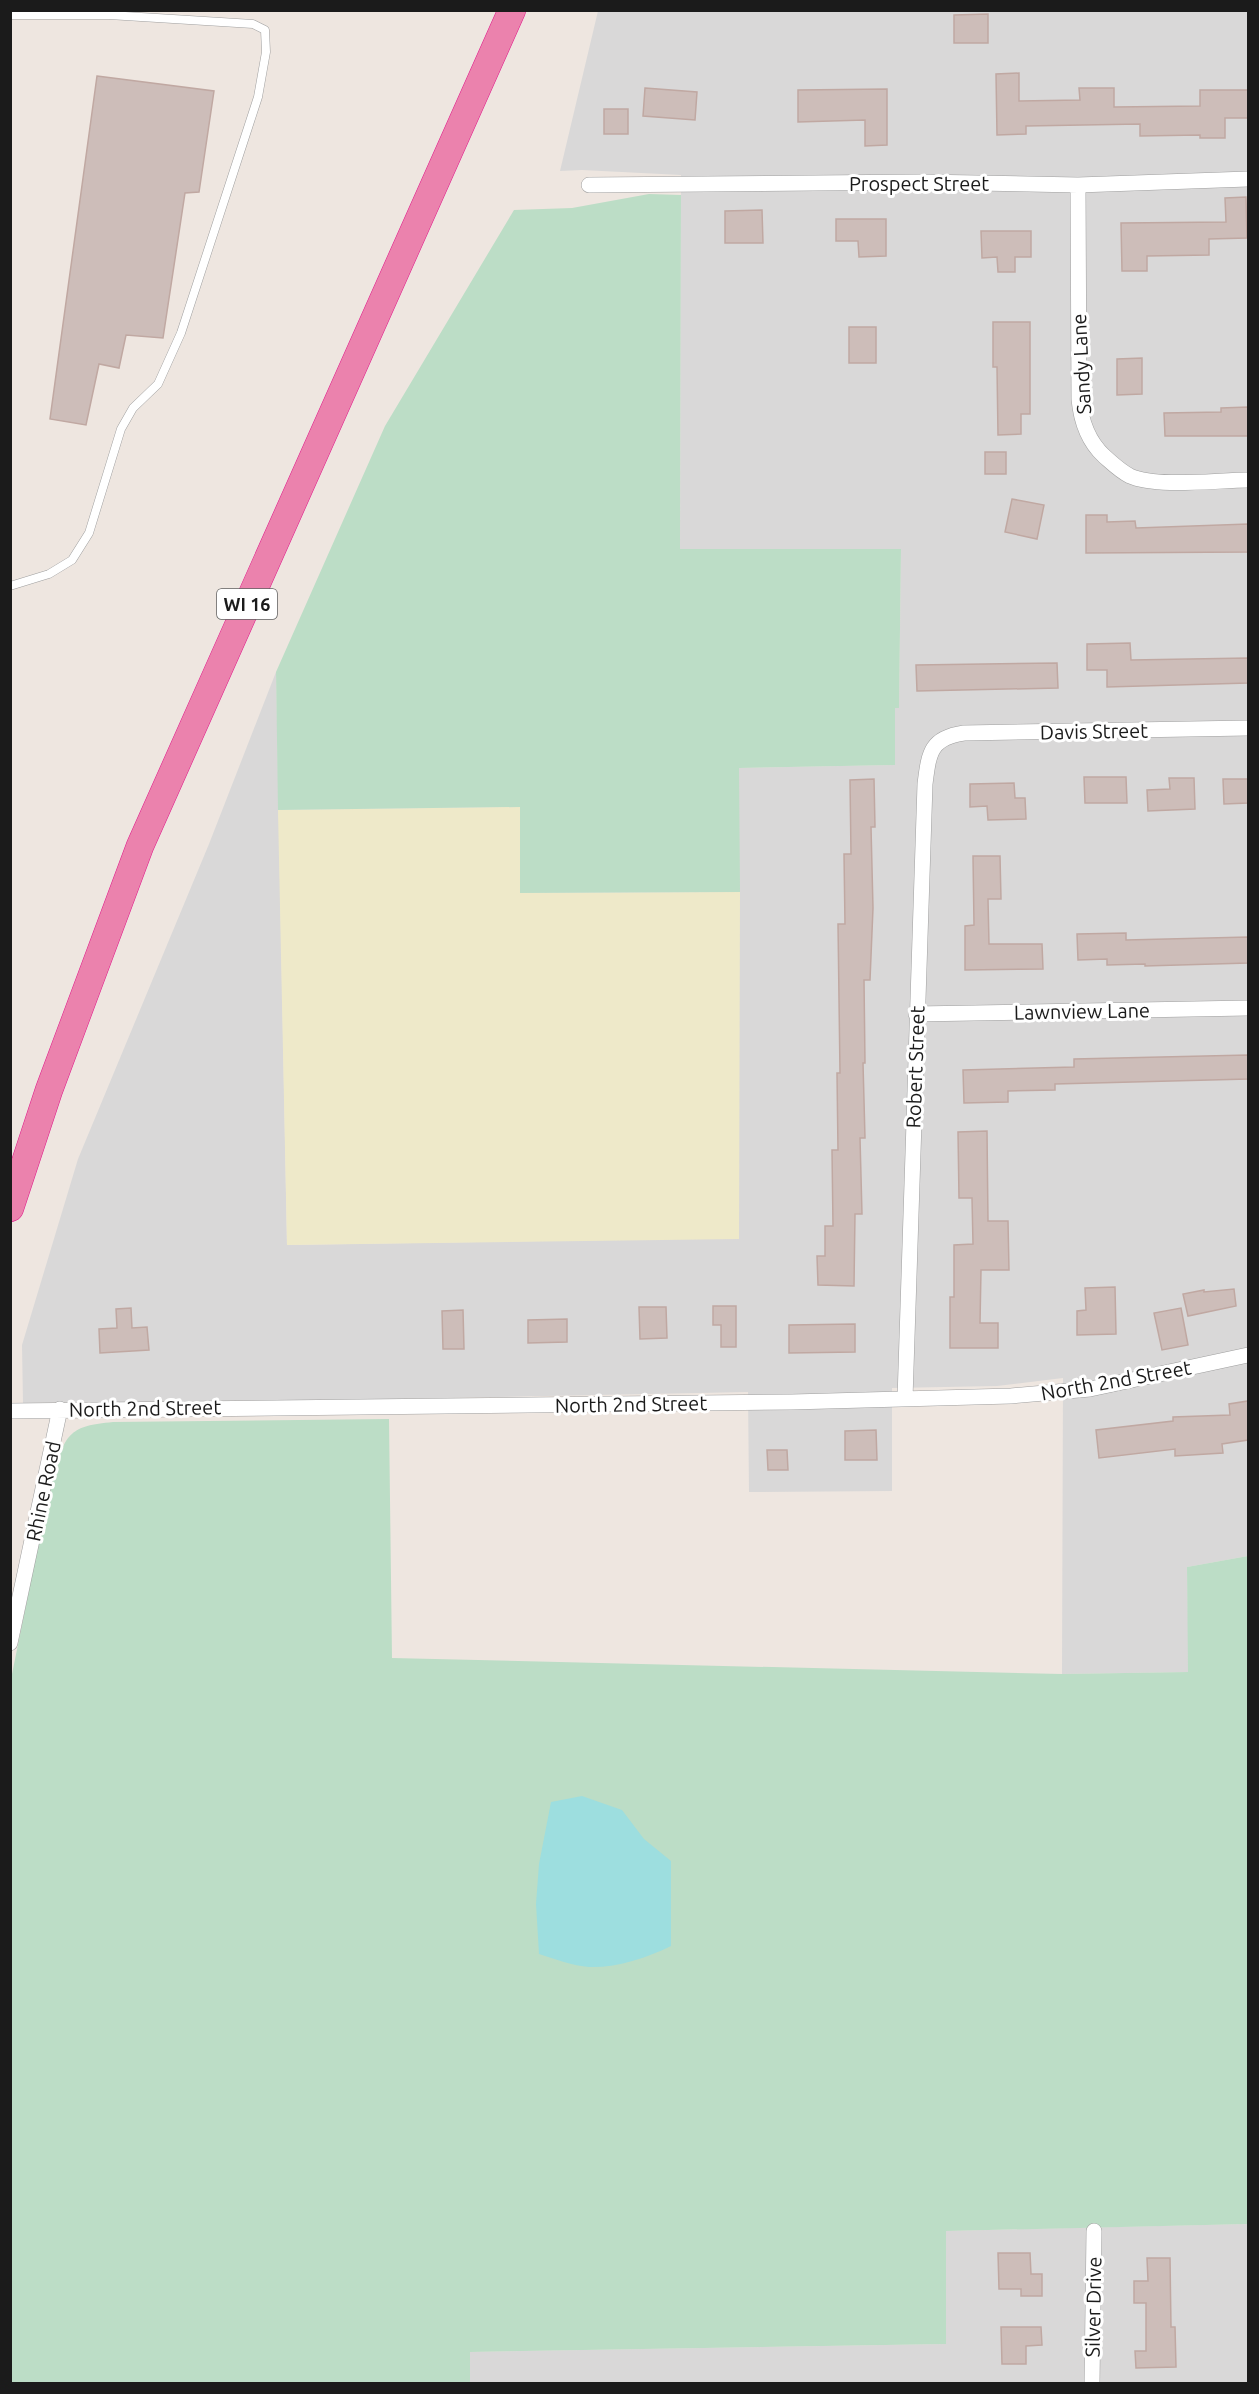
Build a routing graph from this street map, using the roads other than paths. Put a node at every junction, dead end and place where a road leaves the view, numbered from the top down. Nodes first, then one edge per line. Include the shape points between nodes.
1 (512, 10) edge
2 (10, 15) edge
3 (1248, 179) edge
4 (1078, 184) junction
5 (589, 185) dead end
6 (1248, 480) edge
7 (10, 586) edge
8 (1248, 728) edge
9 (941, 739) joint
10 (1248, 1008) edge
11 (916, 1014) junction
12 (10, 1208) edge
13 (1248, 1355) edge
14 (905, 1399) junction
15 (60, 1409) junction
16 (10, 1411) edge
17 (10, 1643) edge
18 (1094, 2231) dead end
19 (1092, 2384) edge

1 - 12 highway, WI 16 via 140,846 49,1090
2 - 7 lane via 109,15 253,24 265,30 266,52 258,97 181,333 158,384 133,408 121,429 89,533 72,560 50,574
3 - 4 street, Prospect Street
4 - 5 street, Prospect Street
4 - 6 street, Sandy Lane via 1079,399 1087,432 1096,448 1119,470 1139,479
8 - 9 street, Davis Street via 964,733
9 - 11 street, Robert Street via 935,745 925,784
10 - 11 street, Lawnview Lane
11 - 14 street, Robert Street
13 - 14 street, North 2nd Street via 1089,1389
14 - 15 street, North 2nd Street
15 - 16 street, North 2nd Street
15 - 17 street, Rhine Road
18 - 19 street, Silver Drive

